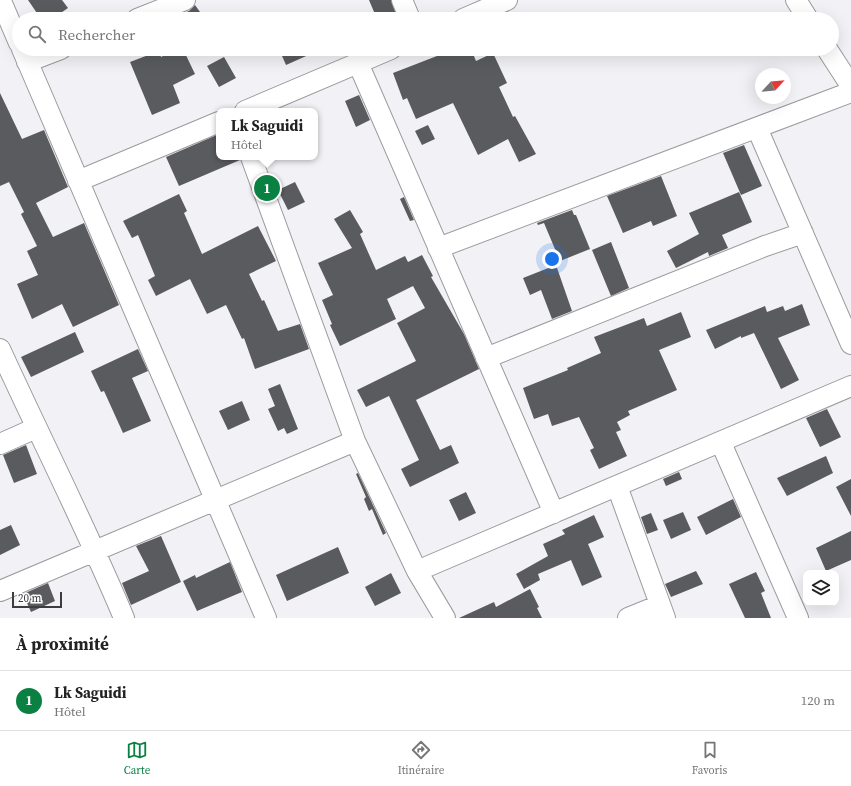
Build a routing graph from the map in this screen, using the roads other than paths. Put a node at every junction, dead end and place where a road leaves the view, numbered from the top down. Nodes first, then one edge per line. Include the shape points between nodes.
1 (185, 0) edge
2 (402, 0) edge
3 (507, 0) edge
4 (796, 0) edge
5 (1, 1) edge
6 (139, 12) edge
7 (407, 12) edge
8 (479, 12) edge
9 (804, 12) edge
10 (12, 27) edge
11 (24, 56) edge
12 (374, 56) edge
13 (832, 56) edge
14 (358, 63) junction
15 (851, 86) edge
16 (851, 92) edge
17 (252, 108) edge
18 (216, 123) edge
19 (757, 128) junction
20 (252, 160) edge
21 (78, 181) junction
22 (803, 233) junction
23 (438, 248) junction
24 (851, 344) edge
25 (0, 350) edge
26 (486, 358) junction
27 (851, 386) edge
28 (36, 428) junction
29 (355, 441) junction
30 (721, 443) junction
31 (0, 444) edge
32 (617, 486) junction
33 (215, 500) junction
34 (554, 512) junction
35 (96, 550) junction
36 (417, 571) junction
37 (0, 591) edge
38 (662, 611) edge
39 (124, 618) edge
40 (266, 618) edge
41 (445, 618) edge
42 (628, 618) edge
43 (798, 618) edge

1 - 6 street
2 - 7 street
3 - 8 street
4 - 9 street
5 - 10 street
11 - 21 street
12 - 14 street
13 - 15 street
14 - 17 street
14 - 23 street
16 - 19 street
18 - 21 street
19 - 22 street
19 - 23 street
20 - 29 street
21 - 33 street
22 - 24 street
22 - 26 street
23 - 26 street
25 - 28 street
26 - 34 street
27 - 30 street
28 - 31 street
28 - 35 street
29 - 33 street
29 - 36 street
30 - 32 street
30 - 43 street
32 - 34 street
32 - 38 street
33 - 35 street
33 - 40 street
34 - 36 street
35 - 37 street
35 - 39 street
36 - 41 street
38 - 42 street

